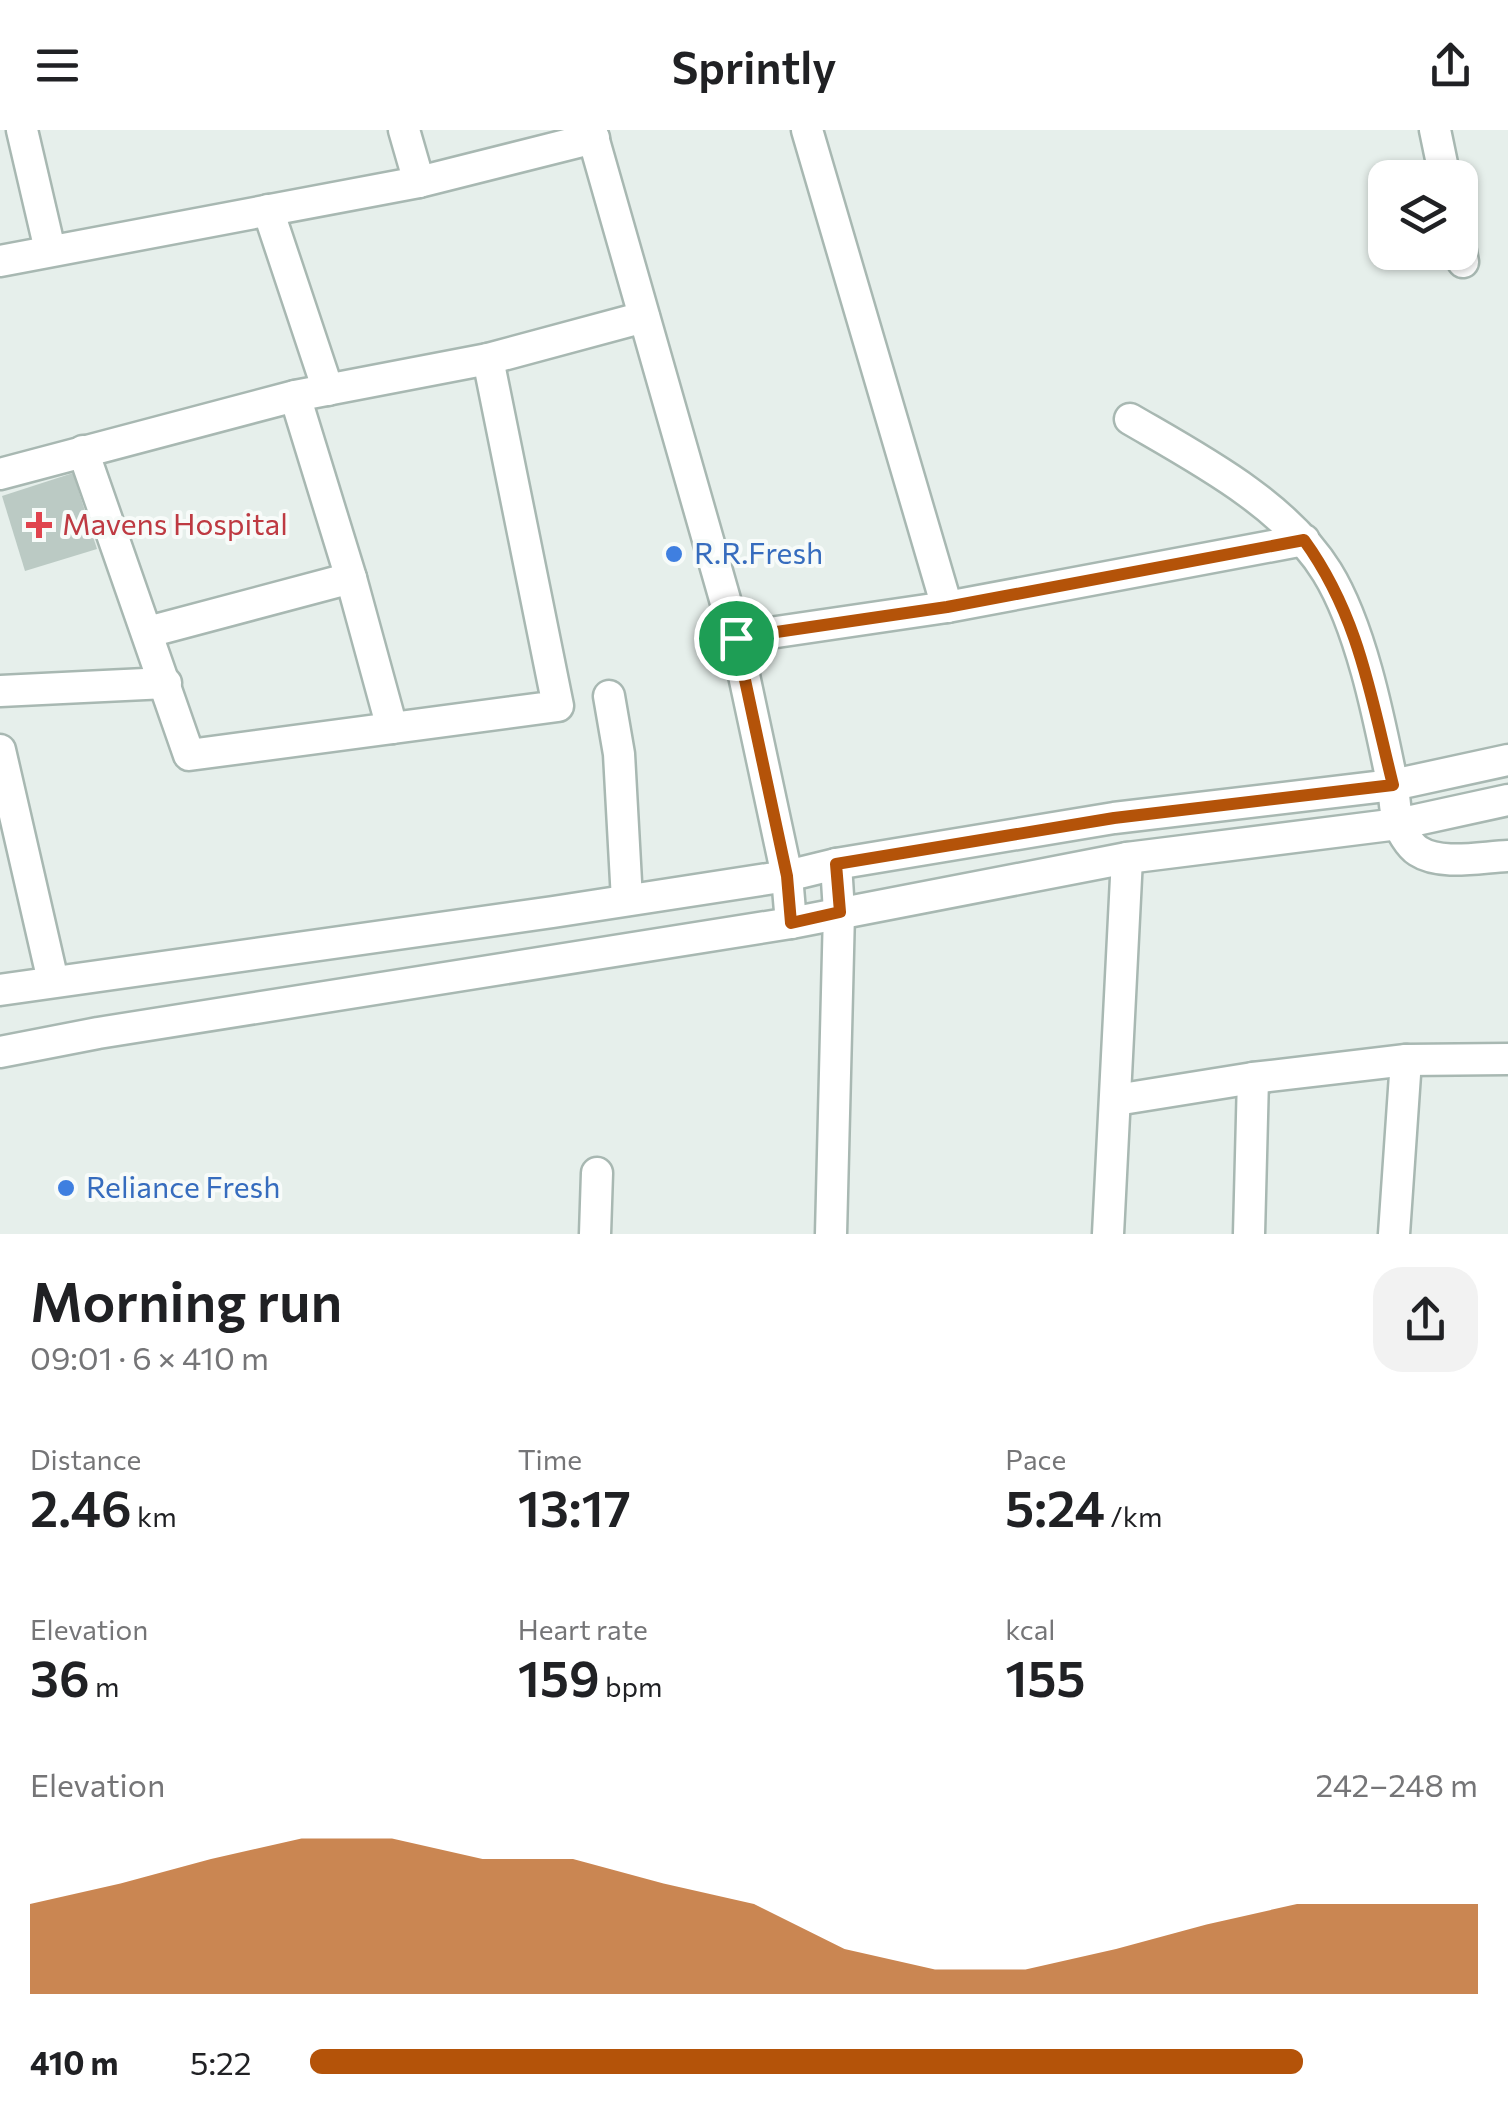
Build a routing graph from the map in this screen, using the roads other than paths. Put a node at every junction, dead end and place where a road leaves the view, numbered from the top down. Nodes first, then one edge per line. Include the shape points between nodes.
1 (22, 130) edge
2 (404, 130) edge
3 (808, 130) edge
4 (1435, 130) edge
5 (592, 134) edge
6 (1441, 160) edge
7 (419, 182) junction
8 (268, 210) junction
9 (50, 250) junction
10 (0, 262) edge
11 (644, 316) junction
12 (488, 360) junction
13 (328, 390) junction
14 (296, 396) junction
15 (1130, 419) dead end
16 (83, 451) junction
17 (0, 474) edge
18 (1304, 540) junction
19 (351, 578) junction
20 (947, 607) junction
21 (148, 632) junction
22 (736, 638) junction
23 (166, 683) junction
24 (0, 691) edge
25 (609, 696) dead end
26 (392, 728) junction
27 (0, 750) edge
28 (1508, 760) edge
29 (1393, 785) junction
30 (1508, 800) edge
31 (1398, 824) junction
32 (1508, 856) edge
33 (1128, 858) junction
34 (836, 864) junction
35 (787, 876) junction
36 (627, 900) junction
37 (840, 912) junction
38 (791, 923) junction
39 (53, 981) junction
40 (0, 990) edge
41 (0, 1052) edge
42 (1406, 1060) junction
43 (1508, 1060) edge
44 (1253, 1078) junction
45 (1116, 1100) junction
46 (598, 1173) dead end
47 (595, 1234) edge
48 (831, 1234) edge
49 (1108, 1234) edge
50 (1250, 1234) edge
51 (1394, 1234) edge

1 - 9 street
2 - 7 street
3 - 20 street
4 - 6 street
5 - 7 street
5 - 11 street
7 - 8 street
8 - 9 street
8 - 13 street
9 - 10 street
11 - 12 street
11 - 22 street
12 - 13 street
12 - 26 street via 558,706
13 - 14 street
14 - 16 street
14 - 19 street
15 - 18 street via 1212,467
16 - 17 street
16 - 21 street
18 - 20 street
18 - 29 street via 1328,573 1356,634
19 - 21 street
19 - 26 street
20 - 22 street
21 - 23 street
22 - 35 street
23 - 24 street
23 - 26 street via 189,755
25 - 36 street via 620,754
27 - 39 street
28 - 29 street
29 - 31 street
29 - 34 street via 1114,818
30 - 31 street
31 - 32 street via 1415,850 1436,859
31 - 33 street
33 - 37 street
33 - 45 street
34 - 35 street
34 - 37 street
35 - 36 street
35 - 38 street
36 - 39 street
37 - 38 street
37 - 48 street
38 - 41 street
39 - 40 street
42 - 43 street
42 - 44 street
42 - 51 street
44 - 45 street
44 - 50 street
45 - 49 street
46 - 47 street

